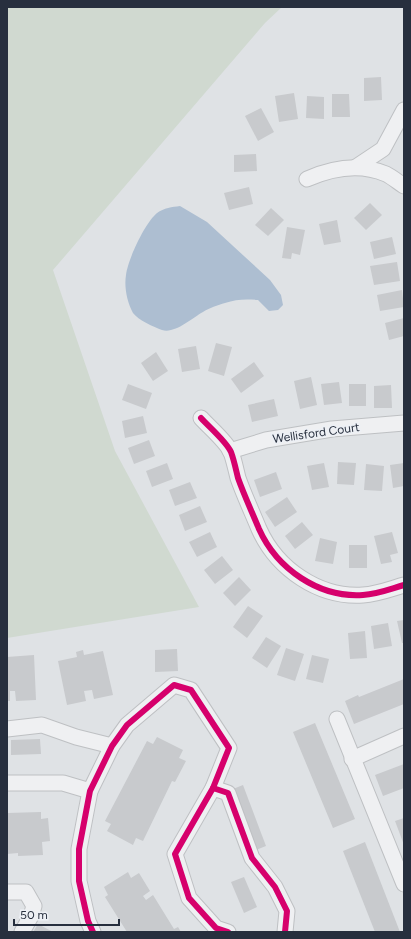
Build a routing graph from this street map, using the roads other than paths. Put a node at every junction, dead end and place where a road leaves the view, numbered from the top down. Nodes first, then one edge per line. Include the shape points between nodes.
1 (404, 110) edge
2 (356, 167) junction
3 (307, 179) dead end
4 (404, 186) edge
5 (201, 418) dead end
6 (404, 423) edge
7 (230, 451) junction
8 (404, 585) edge
9 (337, 718) dead end
10 (7, 729) edge
11 (404, 736) edge
12 (112, 746) junction
13 (352, 759) junction
14 (7, 783) edge
15 (213, 788) junction
16 (90, 791) junction
17 (404, 882) edge
18 (7, 892) edge
19 (22, 932) edge
20 (93, 932) edge
21 (228, 932) edge
22 (284, 932) edge

1 - 2 street via 383,149
2 - 3 street via 324,172
2 - 4 street via 386,174
5 - 7 street
6 - 7 street, Wellisford Court via 332,429 266,440
7 - 8 street via 260,531 286,566 302,579 341,593 362,595
9 - 13 street
10 - 12 street via 42,725
11 - 13 street
12 - 15 street via 127,725 174,684 191,690 229,748
12 - 16 street
13 - 17 street
14 - 16 street via 63,783
15 - 21 street via 175,854 189,898 216,928
15 - 22 street via 228,794 252,858 275,887 287,911
16 - 20 street via 79,849 79,881
18 - 19 street via 26,892 34,906

